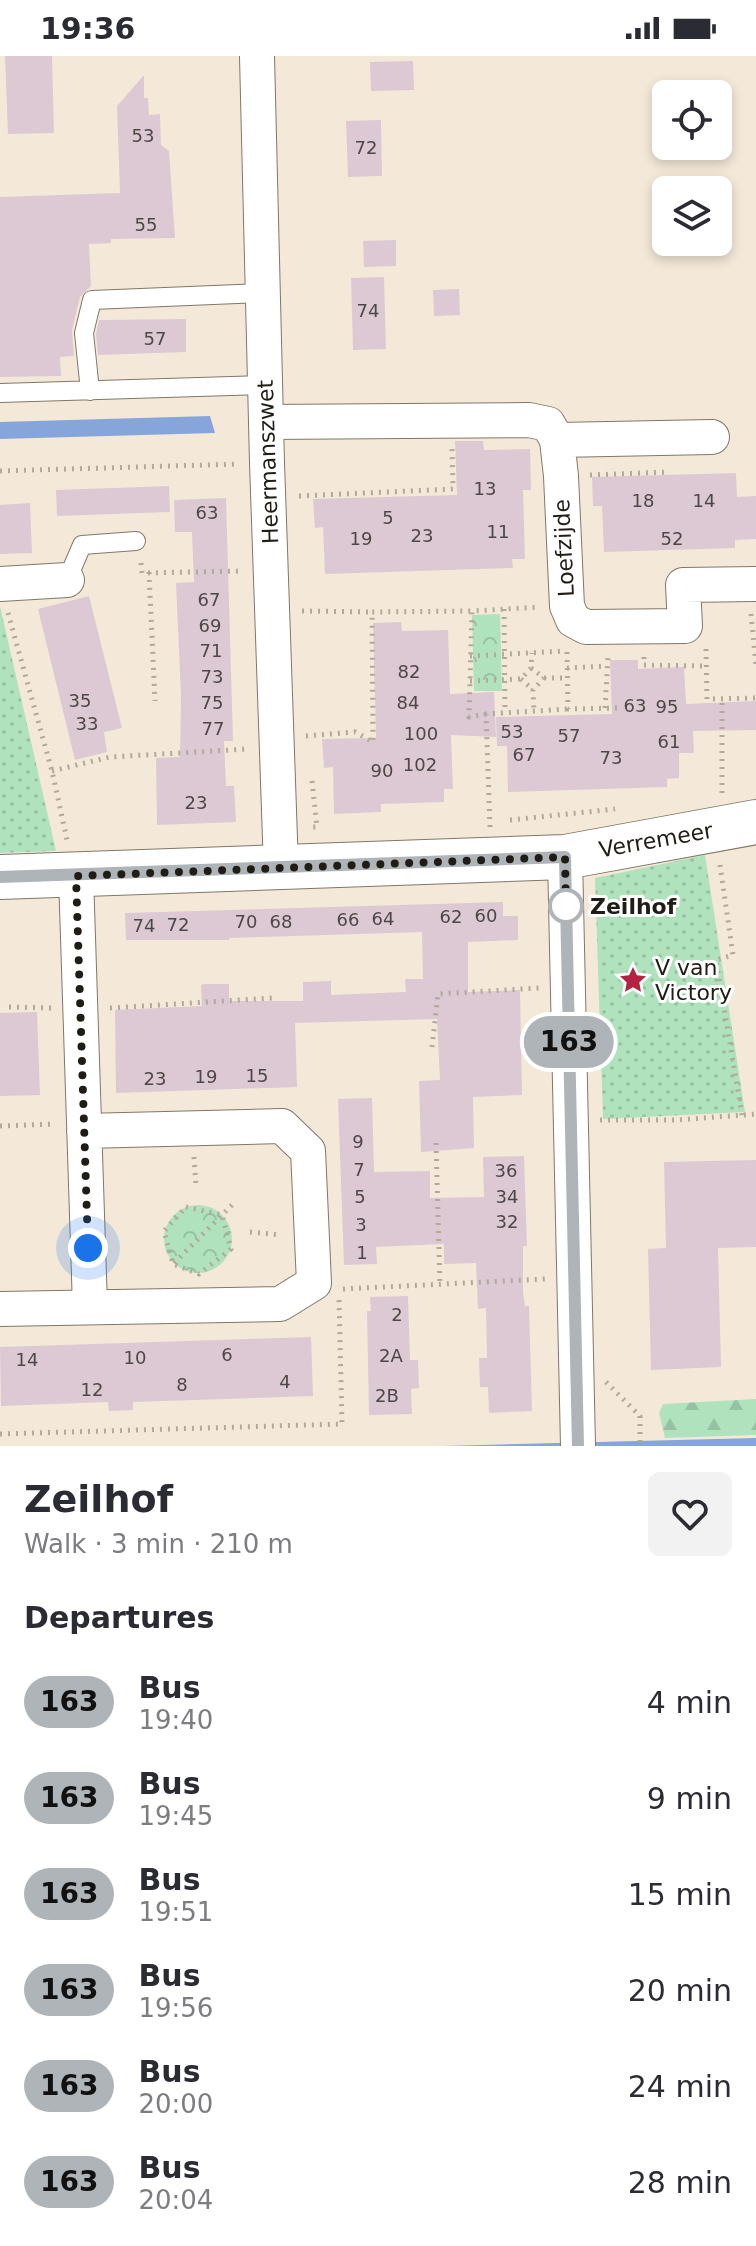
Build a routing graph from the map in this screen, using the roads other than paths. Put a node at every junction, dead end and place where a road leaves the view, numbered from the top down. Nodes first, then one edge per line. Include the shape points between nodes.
1 (257, 56) edge
2 (262, 293) junction
3 (265, 385) junction
4 (90, 391) junction
5 (0, 393) edge
6 (267, 422) junction
7 (712, 437) dead end
8 (557, 440) junction
9 (136, 541) road end
10 (67, 580) joint
11 (0, 584) edge
12 (756, 584) edge
13 (726, 809) edge
14 (280, 848) junction
15 (565, 857) junction
16 (76, 876) junction
17 (0, 877) edge
18 (84, 1127) junction
19 (90, 1307) junction
20 (0, 1309) edge
21 (578, 1437) edge

1 - 2 street, Heermanszwet
2 - 3 street, Heermanszwet
2 - 4 lane via 92,300 84,333
3 - 4 lane
3 - 6 street, Heermanszwet
4 - 5 lane
6 - 8 street via 529,420 548,424
6 - 14 street, Heermanszwet via 273,611 292,743
7 - 8 street
8 - 12 street, Loefzijde via 572,632 586,627 685,626 683,585
9 - 10 lane via 82,545
10 - 11 street
13 - 15 street, Verremeer
14 - 15 street, Verremeer via 490,831
14 - 16 street, Verremeer
15 - 21 street
16 - 17 street, Verremeer
16 - 18 street
18 - 19 street
18 - 19 street via 282,1126 308,1151 314,1283 280,1304
19 - 20 street

